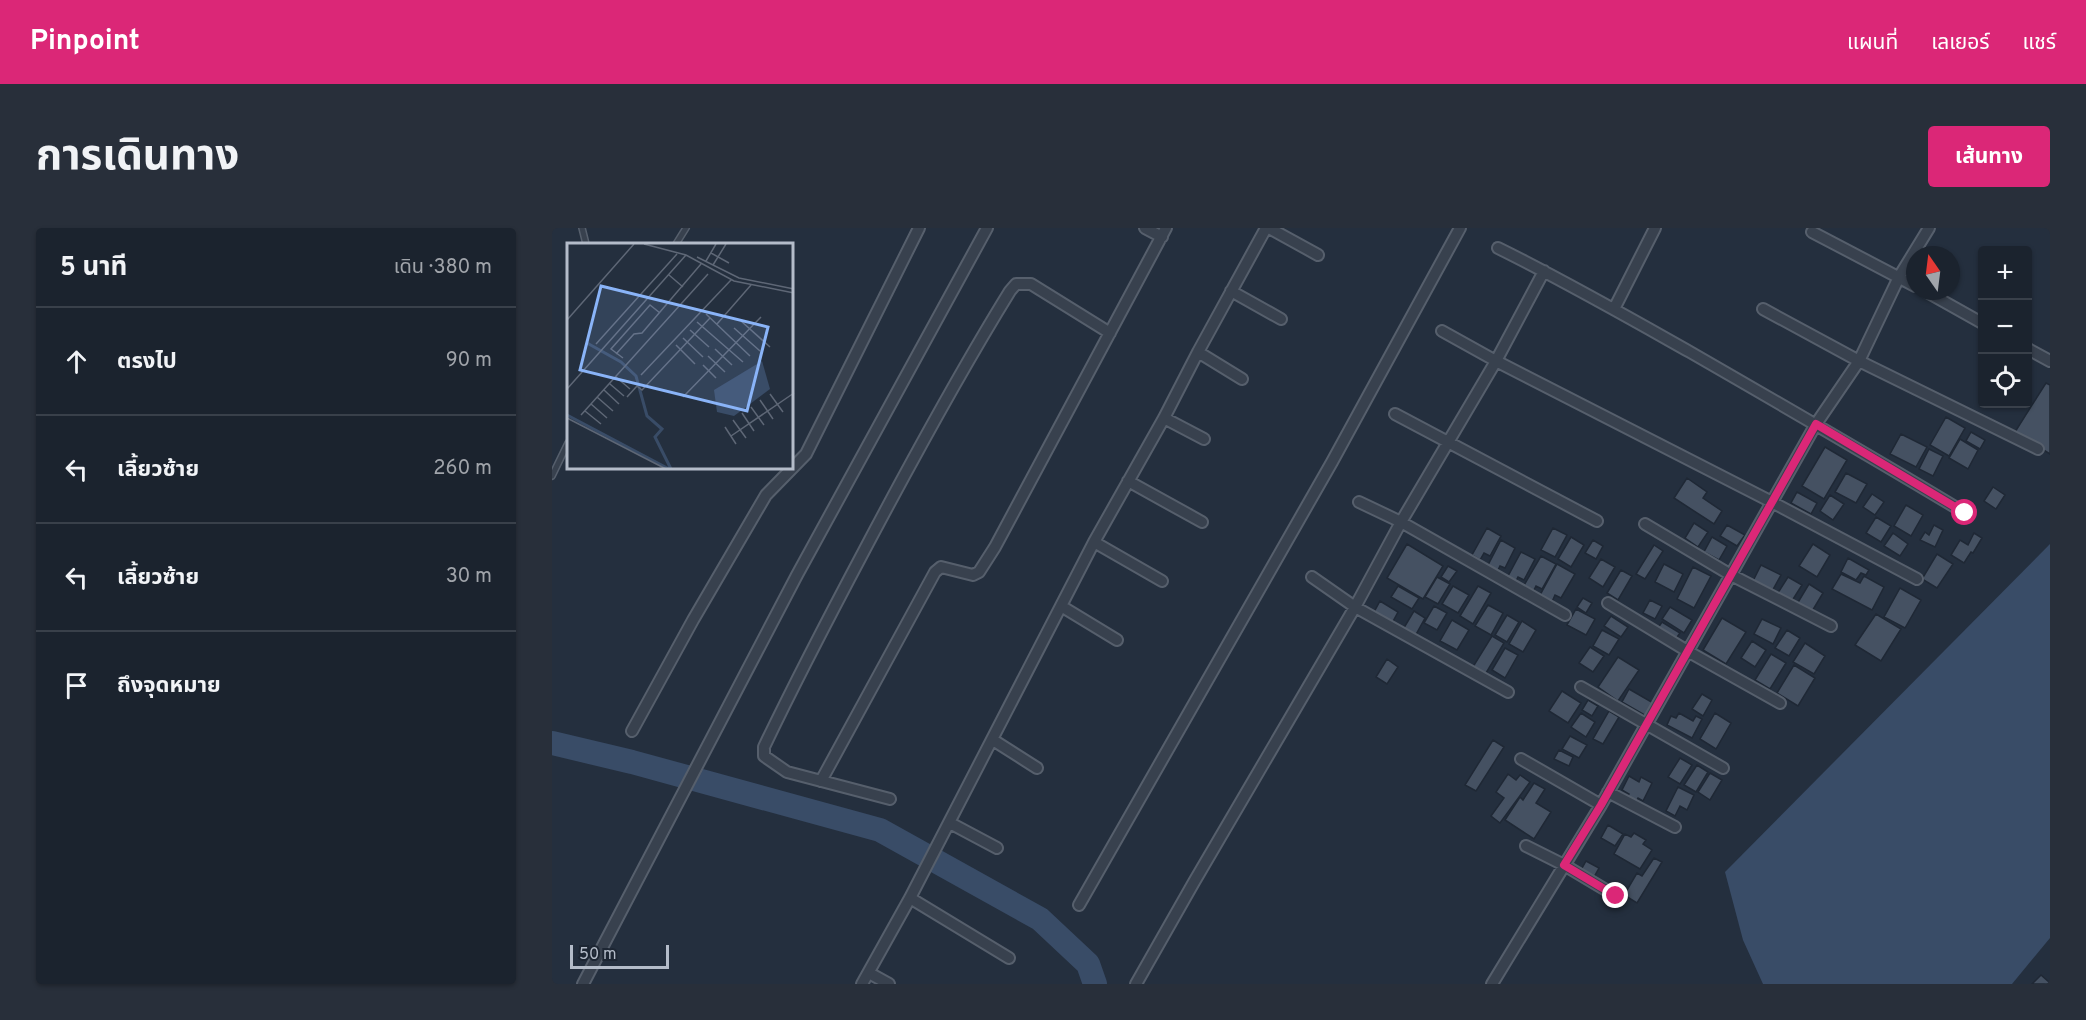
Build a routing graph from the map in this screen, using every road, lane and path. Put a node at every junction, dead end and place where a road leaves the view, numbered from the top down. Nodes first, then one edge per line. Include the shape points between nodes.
1 (582, 228) edge
2 (686, 228) edge
3 (919, 228) edge
4 (987, 228) edge
5 (1145, 228) edge
6 (1268, 228) edge
7 (1460, 228) edge
8 (1654, 228) edge
9 (1929, 228) edge
10 (1164, 232) edge
11 (1812, 232) dead end
12 (586, 243) edge
13 (677, 243) edge
14 (1498, 248) dead end
15 (1318, 255) dead end
16 (1545, 271) junction
17 (1899, 277) junction
18 (1906, 281) edge
19 (1231, 291) junction
20 (1941, 300) edge
21 (1614, 309) junction
22 (1763, 309) dead end
23 (1281, 319) dead end
24 (1978, 320) edge
25 (1442, 331) dead end
26 (1110, 333) junction
27 (2032, 351) edge
28 (1198, 352) junction
29 (1859, 361) junction
30 (2050, 361) edge
31 (1496, 362) junction
32 (1242, 379) dead end
33 (1395, 414) dead end
34 (1164, 418) junction
35 (1816, 424) junction
36 (1204, 439) dead end
37 (1449, 442) junction
38 (567, 445) edge
39 (2038, 449) dead end
40 (794, 466) edge
41 (790, 470) edge
42 (552, 476) edge
43 (1128, 481) junction
44 (1359, 502) dead end
45 (1772, 502) junction
46 (1965, 513) dead end
47 (1597, 521) dead end
48 (1202, 522) dead end
49 (1401, 522) junction
50 (1645, 524) dead end
51 (1094, 542) junction
52 (1731, 575) junction
53 (1312, 577) dead end
54 (1917, 579) dead end
55 (1162, 580) dead end
56 (1608, 603) dead end
57 (1061, 606) junction
58 (1355, 608) junction
59 (1565, 615) dead end
60 (1831, 626) dead end
61 (1117, 640) dead end
62 (1689, 652) junction
63 (1581, 687) dead end
64 (1508, 692) dead end
65 (1780, 703) dead end
66 (1646, 724) junction
67 (632, 731) dead end
68 (993, 740) junction
69 (1521, 759) dead end
70 (1037, 768) dead end
71 (1723, 768) dead end
72 (821, 781) junction
73 (1608, 792) junction
74 (890, 799) dead end
75 (1601, 805) junction
76 (950, 823) junction
77 (1675, 827) dead end
78 (1526, 846) dead end
79 (997, 848) dead end
80 (1564, 865) junction
81 (1616, 896) dead end
82 (910, 898) junction
83 (1079, 905) dead end
84 (1009, 958) dead end
85 (868, 973) junction
86 (583, 984) edge
87 (862, 984) edge
88 (890, 984) edge
89 (1136, 984) edge
90 (1492, 984) edge

1 - 12 lane
2 - 13 lane
3 - 40 street via 806,454
4 - 86 street via 797,574
5 - 10 street
6 - 15 street
6 - 19 street
7 - 83 street via 1332,462
8 - 21 street
9 - 17 street
10 - 26 street
11 - 17 street
14 - 16 street
16 - 21 street
16 - 31 street
17 - 18 street
17 - 29 street
19 - 23 street
19 - 28 street
20 - 24 street
21 - 35 street
22 - 29 street
25 - 31 street
26 - 72 street via 985,564 973,575 941,567 934,572
26 - 72 street via 1031,284 1016,284 1010,291 889,504 764,747 764,756 787,772
27 - 30 street
28 - 32 street
28 - 34 street
29 - 35 street
29 - 39 street
31 - 37 street
31 - 45 street
33 - 37 street
34 - 36 street
34 - 43 street
35 - 45 street
35 - 46 street
37 - 47 street
37 - 49 street
38 - 42 lane
41 - 67 street via 766,495
43 - 48 street
43 - 51 street
44 - 49 street
45 - 52 street
45 - 54 street
49 - 58 street
49 - 59 street
50 - 52 street
51 - 55 street
51 - 57 street
52 - 60 street
52 - 62 street
53 - 58 street
56 - 62 street
57 - 61 street
57 - 68 street
58 - 64 street
58 - 89 street
62 - 65 street
62 - 66 street
63 - 66 street
66 - 71 street
66 - 73 street
68 - 70 street
68 - 76 street
69 - 75 street
72 - 74 street
73 - 75 street
73 - 77 street
75 - 80 street
76 - 79 street
76 - 82 street
78 - 80 street
80 - 81 street
80 - 90 street
82 - 84 street
82 - 85 street
85 - 87 street
85 - 88 street

